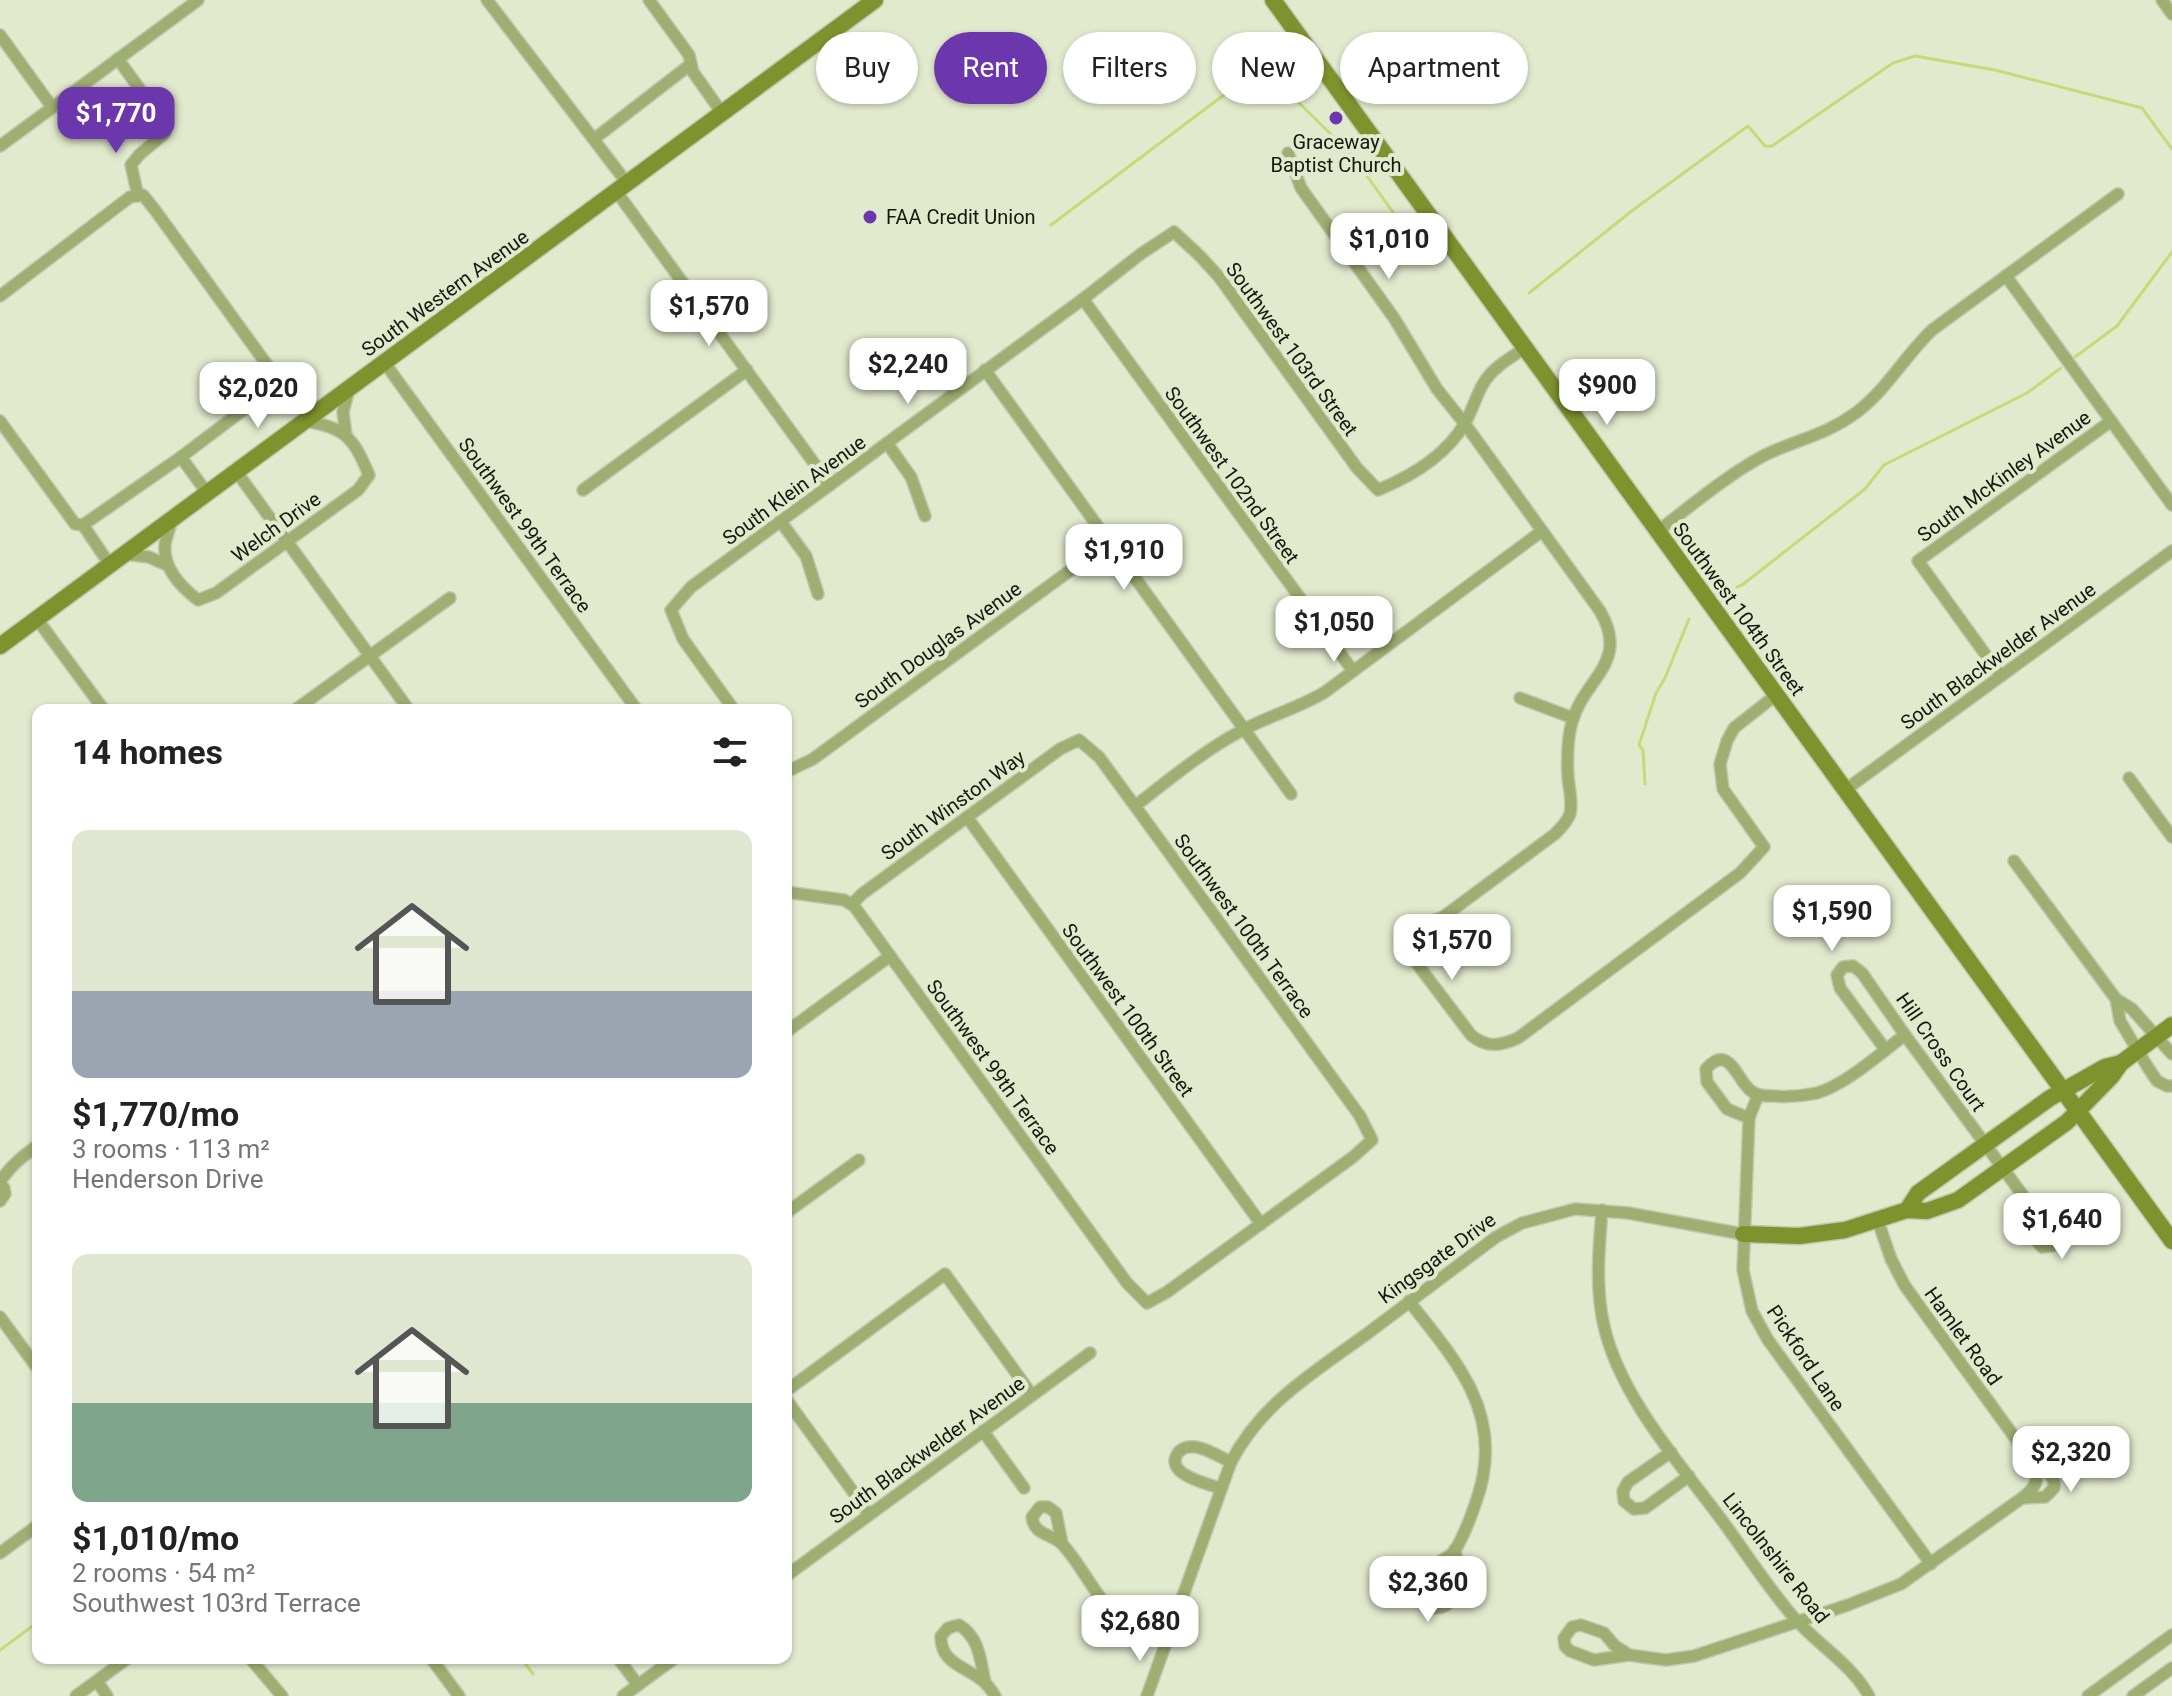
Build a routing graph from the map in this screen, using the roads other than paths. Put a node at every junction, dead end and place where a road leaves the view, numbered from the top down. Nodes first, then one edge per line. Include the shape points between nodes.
1 (174, 0) edge
2 (198, 0) edge
3 (487, 0) edge
4 (649, 0) edge
5 (875, 0) edge
6 (1273, 0) edge
7 (2162, 0) edge
8 (182, 11) junction
9 (2172, 14) edge
10 (0, 35) edge
11 (118, 59) junction
12 (691, 64) junction
13 (52, 107) junction
14 (722, 113) junction
15 (594, 139) junction
16 (0, 146) edge
17 (1288, 153) dead end
18 (622, 187) junction
19 (2118, 194) dead end
20 (138, 196) junction
21 (1174, 232) joint
22 (2006, 276) junction
23 (0, 296) edge
24 (1083, 299) junction
25 (1525, 348) junction
26 (384, 362) junction
27 (747, 370) junction
28 (985, 370) junction
29 (349, 388) junction
30 (0, 421) edge
31 (304, 421) junction
32 (2111, 421) junction
33 (1465, 424) junction
34 (346, 435) junction
35 (887, 443) junction
36 (181, 457) junction
37 (236, 471) junction
38 (830, 485) junction
39 (583, 490) dead end
40 (207, 493) junction
41 (2172, 505) edge
42 (925, 516) dead end
43 (173, 518) junction
44 (781, 522) junction
45 (83, 525) junction
46 (1542, 531) junction
47 (1658, 531) junction
48 (287, 542) junction
49 (1109, 542) junction
50 (2172, 551) edge
51 (124, 554) junction
52 (110, 565) junction
53 (167, 565) junction
54 (818, 594) dead end
55 (450, 598) dead end
56 (37, 619) junction
57 (0, 646) edge
58 (370, 657) junction
59 (1353, 671) junction
60 (2001, 676) junction
61 (1776, 695) junction
62 (1520, 698) dead end
63 (100, 704) edge
64 (303, 704) edge
65 (405, 704) edge
66 (633, 704) edge
67 (730, 704) edge
68 (1573, 718) junction
69 (1244, 729) junction
70 (1079, 740) joint
71 (792, 769) edge
72 (2129, 778) dead end
73 (1845, 790) junction
74 (1291, 794) dead end
75 (1135, 806) junction
76 (967, 817) junction
77 (2172, 837) edge
78 (2014, 861) dead end
79 (792, 893) edge
80 (852, 904) junction
81 (890, 956) junction
82 (2116, 999) junction
83 (2172, 1025) edge
84 (792, 1028) edge
85 (1905, 1035) junction
86 (2156, 1037) junction
87 (1885, 1049) junction
88 (2137, 1051) junction
89 (2172, 1054) edge
90 (2121, 1063) junction
91 (2172, 1086) edge
92 (2063, 1091) junction
93 (1758, 1095) junction
94 (2078, 1111) junction
95 (1749, 1118) junction
96 (1985, 1144) junction
97 (32, 1149) edge
98 (859, 1160) dead end
99 (2003, 1169) junction
100 (0, 1183) edge
101 (0, 1201) edge
102 (792, 1209) edge
103 (1602, 1210) junction
104 (1907, 1210) junction
105 (2035, 1212) dead end
106 (1878, 1221) junction
107 (1261, 1224) junction
108 (1743, 1234) junction
109 (2172, 1241) edge
110 (1409, 1301) junction
111 (0, 1317) edge
112 (1090, 1353) dead end
113 (32, 1361) edge
114 (792, 1387) edge
115 (1032, 1395) junction
116 (792, 1407) edge
117 (983, 1431) junction
118 (1671, 1452) junction
119 (1231, 1462) junction
120 (2034, 1464) junction
121 (1689, 1476) junction
122 (1024, 1488) dead end
123 (1220, 1488) junction
124 (2022, 1498) junction
125 (869, 1514) junction
126 (32, 1529) edge
127 (1062, 1543) dead end
128 (1455, 1549) junction
129 (0, 1553) edge
130 (1931, 1564) junction
131 (792, 1572) edge
132 (1798, 1621) junction
133 (2172, 1635) edge
134 (1166, 1642) junction
135 (1629, 1655) junction
136 (120, 1664) edge
137 (255, 1664) edge
138 (435, 1664) edge
139 (622, 1664) edge
140 (667, 1664) edge
141 (2172, 1668) edge
142 (97, 1681) junction
143 (985, 1682) junction
144 (638, 1685) junction
145 (76, 1696) edge
146 (107, 1696) edge
147 (282, 1696) edge
148 (459, 1696) edge
149 (623, 1696) edge
150 (995, 1696) edge
151 (1147, 1696) edge
152 (1869, 1696) edge
153 (2088, 1696) edge
154 (2133, 1696) edge

1 - 8 street
2 - 8 street
3 - 15 street
4 - 12 street
5 - 14 main road, South Western Avenue
6 - 25 main road, Southwest 104th Street
7 - 9 street
8 - 11 street
10 - 13 street
11 - 13 street
11 - 20 street via 165,124 165,133 131,165
12 - 14 street
12 - 15 street
13 - 16 street
14 - 18 main road, South Western Avenue
15 - 18 street
17 - 33 street via 1301,188
18 - 26 main road, South Western Avenue
18 - 27 street
19 - 22 street
20 - 23 street
20 - 36 street via 155,210 273,373 263,395
21 - 24 street, South Klein Avenue
21 - 33 street, Southwest 103rd Street via 1219,277 1378,490 1433,459
22 - 32 street
22 - 47 street via 1932,330 1859,411 1826,432 1750,464
24 - 28 street, South Klein Avenue
24 - 59 street, Southwest 102nd Street
25 - 33 street via 1486,379
25 - 47 main road, Southwest 104th Street
26 - 29 main road, South Western Avenue
26 - 66 street, Southwest 99th Terrace
27 - 38 street
27 - 39 street
28 - 35 street, South Klein Avenue
28 - 49 street
29 - 31 main road, South Western Avenue
29 - 34 street via 343,412
30 - 45 street via 75,524
31 - 34 street
31 - 37 main road, South Western Avenue
32 - 41 street
32 - 60 street, South McKinley Avenue via 1918,561
33 - 46 street
34 - 48 street, Welch Drive via 369,475 358,490
35 - 38 street, South Klein Avenue
35 - 42 street via 911,477
36 - 40 street
36 - 45 street
37 - 40 main road, South Western Avenue
37 - 48 street
38 - 44 street, South Klein Avenue
40 - 43 main road, South Western Avenue
43 - 51 main road, South Western Avenue
43 - 53 street via 165,544
44 - 54 street via 806,556
44 - 67 street, South Klein Avenue via 691,587 671,610 683,639
45 - 52 street
46 - 59 street
46 - 68 street via 1610,631 1605,665
47 - 61 main road, Southwest 104th Street
48 - 53 street, Welch Drive via 198,600
48 - 58 street
49 - 69 street
49 - 71 street, South Douglas Avenue via 813,759
50 - 60 street, South Blackwelder Avenue
51 - 52 main road, South Western Avenue
51 - 53 street
52 - 56 main road, South Western Avenue
55 - 58 street
56 - 57 main road, South Western Avenue
56 - 63 street
58 - 64 street
58 - 65 street
59 - 69 street via 1315,699
60 - 73 street, South Blackwelder Avenue
61 - 68 street via 1734,728 1720,764 1723,789 1764,847 1740,873 1529,1030 1509,1042 1487,1045 1466,1030 1415,961 1408,931 1443,917 1565,822 1571,810 1567,768
61 - 73 main road, Southwest 104th Street
62 - 68 street
69 - 74 street
69 - 75 street
70 - 75 street, Southwest 100th Terrace via 1099,757
70 - 76 street, South Winston Way
72 - 77 street
73 - 92 main road, Southwest 104th Street
75 - 107 street, Southwest 100th Terrace via 1360,1116 1372,1140
76 - 80 street, South Winston Way
76 - 107 street, Southwest 100th Street
78 - 82 street
79 - 80 street
80 - 81 street, Southwest 99th Terrace
81 - 84 street
81 - 107 street, Southwest 99th Terrace via 1118,1271 1147,1303
82 - 86 street
82 - 88 street via 2120,1021
83 - 86 main road, Kingsgate Drive
85 - 87 street
85 - 87 street, Hill Cross Court via 1858,968 1843,967 1837,975 1840,988
85 - 96 street, Hill Cross Court
86 - 88 main road, Kingsgate Drive
86 - 89 street
87 - 93 street via 1817,1093
88 - 90 main road, Kingsgate Drive
88 - 91 street via 2157,1081
90 - 92 main road, Kingsgate Drive
90 - 94 main road, Kingsgate Drive
92 - 94 main road, Southwest 104th Street
92 - 96 main road, Kingsgate Drive
93 - 95 street, Pickford Lane
93 - 95 street via 1725,1061 1713,1061 1706,1069 1707,1082 1727,1109
94 - 99 main road, Kingsgate Drive
94 - 109 main road, Southwest 104th Street
95 - 108 street, Pickford Lane
96 - 99 street, Hill Cross Court
96 - 104 main road, Kingsgate Drive via 1918,1193
97 - 100 street
98 - 102 street
99 - 104 main road, Kingsgate Drive via 1944,1207
99 - 105 street, Hill Cross Court
100 - 101 street via 5,1194
103 - 108 street, Kingsgate Drive
103 - 110 street, Kingsgate Drive via 1575,1209 1522,1223
103 - 118 street, Lincolnshire Road via 1598,1270 1604,1326 1625,1382
104 - 106 main road, Kingsgate Drive
106 - 108 main road, Kingsgate Drive via 1813,1235
106 - 120 street, Hamlet Road via 1905,1286
108 - 130 street, Pickford Lane via 1745,1285 1761,1330
110 - 119 street, Kingsgate Drive via 1270,1407
110 - 128 street via 1471,1386 1482,1416 1483,1475
111 - 113 street
112 - 115 street, South Blackwelder Avenue
114 - 115 street via 945,1274
115 - 117 street, South Blackwelder Avenue
116 - 125 street
117 - 122 street
117 - 125 street, South Blackwelder Avenue
118 - 121 street, Lincolnshire Road
118 - 121 street via 1628,1482 1624,1501 1634,1509 1645,1508
119 - 123 street, Kingsgate Drive
119 - 123 street via 1191,1447 1176,1456 1182,1473
120 - 124 street via 2036,1485
120 - 124 street, Hamlet Road via 2050,1474 2054,1488 2045,1497
121 - 132 street, Lincolnshire Road
123 - 134 street, Kingsgate Drive
124 - 130 street
125 - 131 street, South Blackwelder Avenue
126 - 129 street
127 - 134 street via 1114,1613
128 - 128 street via 1435,1565 1425,1588 1426,1601 1434,1608 1450,1603 1459,1584
130 - 132 street via 1884,1592
132 - 135 street via 1684,1659
132 - 152 street, Lincolnshire Road via 1850,1670
133 - 153 street
134 - 151 street, Kingsgate Drive
135 - 135 street via 1604,1633 1581,1625 1564,1638 1570,1651 1594,1660
136 - 142 street
137 - 147 street
138 - 148 street
139 - 144 street
140 - 144 street
141 - 154 street
142 - 145 street
142 - 146 street
143 - 143 street via 980,1652 967,1631 959,1625 948,1628 941,1636 943,1649 953,1663
143 - 150 street
144 - 149 street

